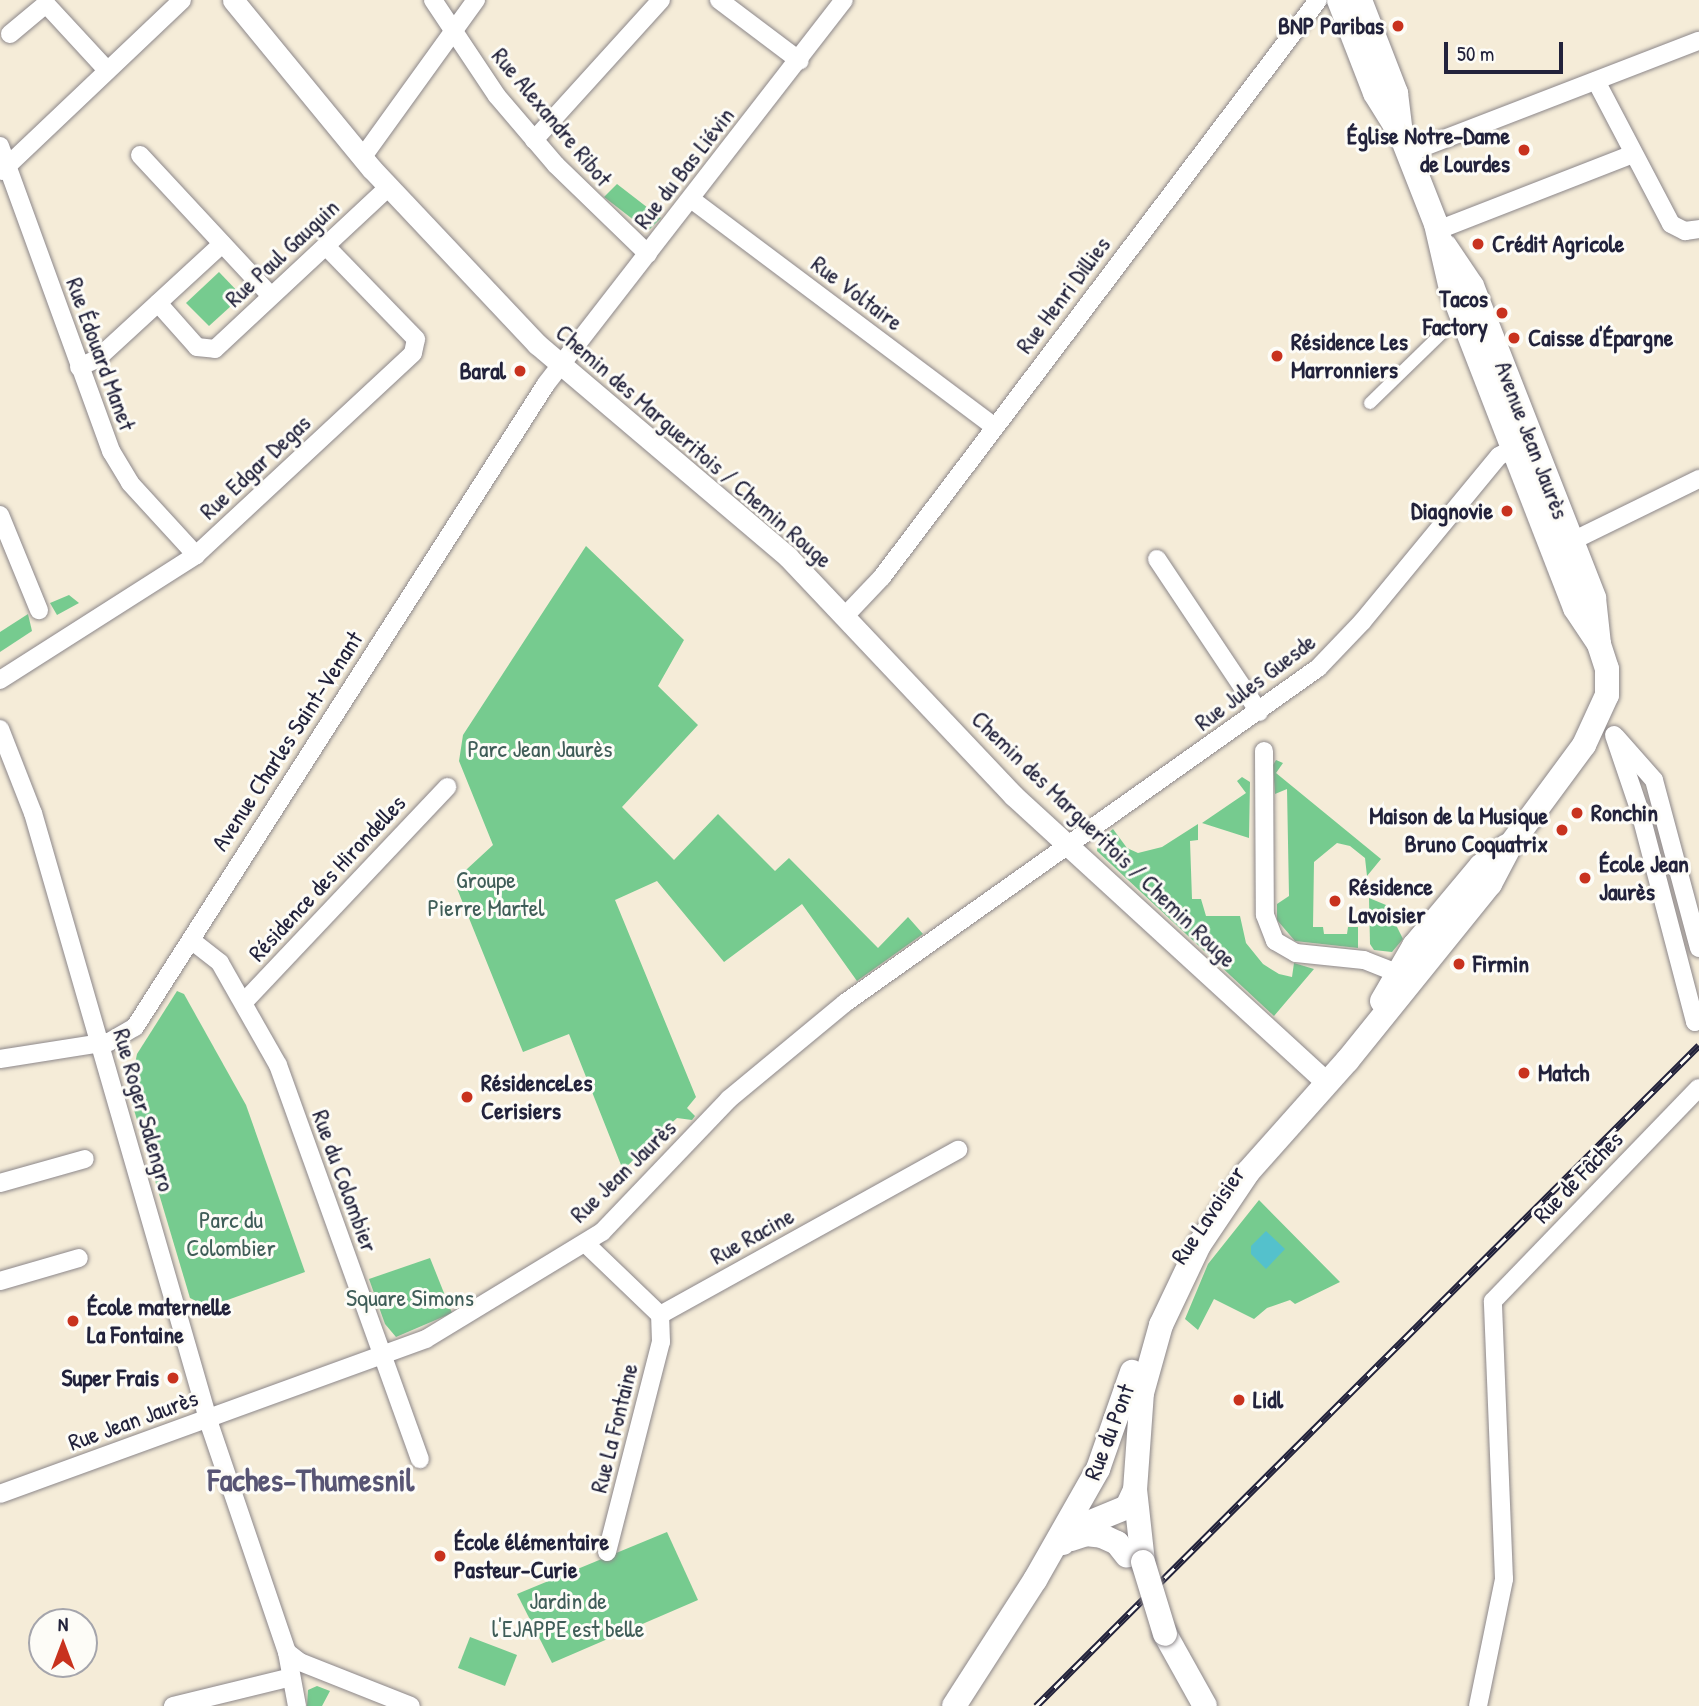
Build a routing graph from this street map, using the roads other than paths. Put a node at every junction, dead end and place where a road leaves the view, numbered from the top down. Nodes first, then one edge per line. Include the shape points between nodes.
1 (182, 0) edge
2 (233, 0) edge
3 (433, 0) edge
4 (476, 0) edge
5 (661, 0) edge
6 (719, 0) edge
7 (844, 0) edge
8 (1318, 0) edge
9 (1339, 0) edge
10 (1360, 0) edge
11 (453, 33) junction
12 (10, 34) dead end
13 (1699, 41) edge
14 (800, 61) junction
15 (107, 69) junction
16 (1596, 81) junction
17 (534, 139) junction
18 (1405, 144) junction
19 (1633, 154) junction
20 (140, 155) dead end
21 (362, 158) junction
22 (2, 160) edge
23 (388, 187) junction
24 (691, 199) junction
25 (1699, 229) edge
26 (1441, 236) junction
27 (222, 244) junction
28 (326, 246) junction
29 (648, 254) junction
30 (271, 296) junction
31 (158, 303) junction
32 (1453, 330) junction
33 (560, 365) junction
34 (79, 367) junction
35 (1370, 403) dead end
36 (995, 427) junction
37 (1522, 444) junction
38 (1699, 479) edge
39 (0, 515) edge
40 (1562, 546) junction
41 (196, 555) junction
42 (1157, 559) dead end
43 (39, 610) dead end
44 (844, 617) junction
45 (0, 680) edge
46 (1259, 712) junction
47 (0, 729) edge
48 (1604, 730) junction
49 (1264, 751) dead end
50 (447, 788) dead end
51 (1068, 845) junction
52 (191, 940) junction
53 (1699, 948) edge
54 (1406, 976) junction
55 (244, 1002) junction
56 (1699, 1018) edge
57 (100, 1044) junction
58 (0, 1059) edge
59 (1323, 1079) junction
60 (1699, 1088) edge
61 (958, 1150) dead end
62 (85, 1159) dead end
63 (0, 1183) edge
64 (584, 1243) junction
65 (79, 1258) dead end
66 (0, 1281) edge
67 (660, 1315) junction
68 (1142, 1343) junction
69 (382, 1356) junction
70 (208, 1419) junction
71 (420, 1459) dead end
72 (0, 1494) edge
73 (1126, 1501) junction
74 (1070, 1518) junction
75 (1057, 1551) junction
76 (607, 1552) dead end
77 (1135, 1565) junction
78 (1035, 1580) junction
79 (1160, 1639) junction
80 (287, 1652) junction
81 (288, 1678) junction
82 (173, 1706) edge
83 (297, 1706) edge
84 (411, 1706) edge
85 (954, 1706) edge
86 (1187, 1706) edge
87 (1199, 1706) edge
88 (1205, 1706) edge
89 (1478, 1706) edge

1 - 15 street
2 - 21 street, Chemin des Margueritois / Chemin Rouge
3 - 11 street, Rue Alexandre Ribot
4 - 11 street
5 - 17 street
6 - 14 street
7 - 14 street, Rue du Bas Liévin
8 - 36 street, Rue Henri Dillies
9 - 18 main road, Avenue Jean Jaurès via 1380,103
10 - 18 main road, Avenue Jean Jaurès via 1396,93
11 - 17 street, Rue Alexandre Ribot
11 - 21 street
12 - 15 street via 46,4
13 - 16 street
14 - 24 street, Rue du Bas Liévin
15 - 22 street
16 - 18 street
16 - 19 street
17 - 29 street, Rue Alexandre Ribot via 582,193
18 - 26 main road, Avenue Jean Jaurès
19 - 25 street via 1671,224 1685,231
19 - 26 street
20 - 27 street
21 - 23 street, Chemin des Margueritois / Chemin Rouge
22 - 34 street, Rue Édouard Manet
23 - 28 street, Rue Paul Gauguin
23 - 33 street, Chemin des Margueritois / Chemin Rouge
24 - 29 street, Rue du Bas Liévin
24 - 36 street, Rue Voltaire
26 - 32 main road, Avenue Jean Jaurès
26 - 37 main road, Avenue Jean Jaurès via 1472,286
27 - 30 street
27 - 31 street
28 - 30 street, Rue Paul Gauguin
28 - 41 street, Rue Edgar Degas via 416,339 413,353
29 - 33 street, Rue du Bas Liévin
30 - 31 street, Rue Paul Gauguin via 215,349 206,351
31 - 34 street via 97,359
32 - 35 street
32 - 37 main road, Avenue Jean Jaurès
33 - 44 street, Chemin des Margueritois / Chemin Rouge via 769,539
33 - 52 street, Avenue Charles Saint-Venant
34 - 41 street, Rue Édouard Manet via 123,473
36 - 44 street, Rue Henri Dillies via 881,577
37 - 40 main road, Avenue Jean Jaurès
37 - 46 street, Rue Jules Guesde via 1499,456 1337,651
38 - 40 street
39 - 43 street
40 - 48 main road, Avenue Jean Jaurès via 1577,613 1599,644 1608,683
41 - 45 street, Rue Edgar Degas
42 - 46 street
44 - 51 street, Chemin des Margueritois / Chemin Rouge via 1013,795
46 - 51 street, Rue Jules Guesde
47 - 57 street, Rue Roger Salengro via 33,813
48 - 53 street via 1654,780
48 - 54 main road, Rue Lavoisier via 1511,844 1472,876
48 - 56 street via 1640,811 1695,1021
49 - 54 street via 1265,915 1275,941 1296,953 1364,960
50 - 55 street, Résidence des Hirondelles
51 - 59 street, Chemin des Margueritois / Chemin Rouge
51 - 64 street, Rue Jean Jaurès via 863,990 737,1092 601,1232
52 - 55 street, Rue du Colombier via 216,958
52 - 57 street, Avenue Charles Saint-Venant via 135,1027
54 - 59 main road, Rue Lavoisier
55 - 69 street, Rue du Colombier via 278,1065
57 - 58 street, Avenue Charles Saint-Venant
57 - 70 street, Rue Roger Salengro
59 - 68 main road, Rue Lavoisier via 1197,1223 1171,1271
59 - 73 main road, Rue Lavoisier via 1224,1203 1182,1277 1145,1376
60 - 89 street, Rue de Fâches via 1493,1301 1504,1579
61 - 67 street, Rue Racine
62 - 63 street
64 - 67 street
64 - 69 street, Rue Jean Jaurès via 450,1327
65 - 66 street
67 - 76 street, Rue La Fontaine via 663,1334
68 - 73 main road, Rue Lavoisier via 1121,1444
68 - 74 main road, Rue du Pont via 1107,1451
69 - 70 street, Rue Jean Jaurès
69 - 71 street, Rue du Colombier
70 - 72 street, Rue Jean Jaurès
70 - 80 street, Rue Roger Salengro
73 - 74 main road, Rue du Pont via 1093,1501
73 - 75 main road, Rue du Pont via 1076,1528
73 - 77 main road, Rue Lavoisier
74 - 78 main road, Rue du Pont
75 - 77 main road, Rue du Pont via 1072,1538 1091,1534 1113,1541
75 - 78 main road, Rue du Pont
77 - 79 main road, Rue Lavoisier
78 - 85 main road, Rue du Pont
79 - 86 main road, Rue Lavoisier
79 - 87 main road, Rue Lavoisier
79 - 88 main road, Rue Lavoisier
80 - 81 street, Rue Roger Salengro
80 - 84 street via 300,1662
81 - 82 street
81 - 83 street, Rue Roger Salengro

